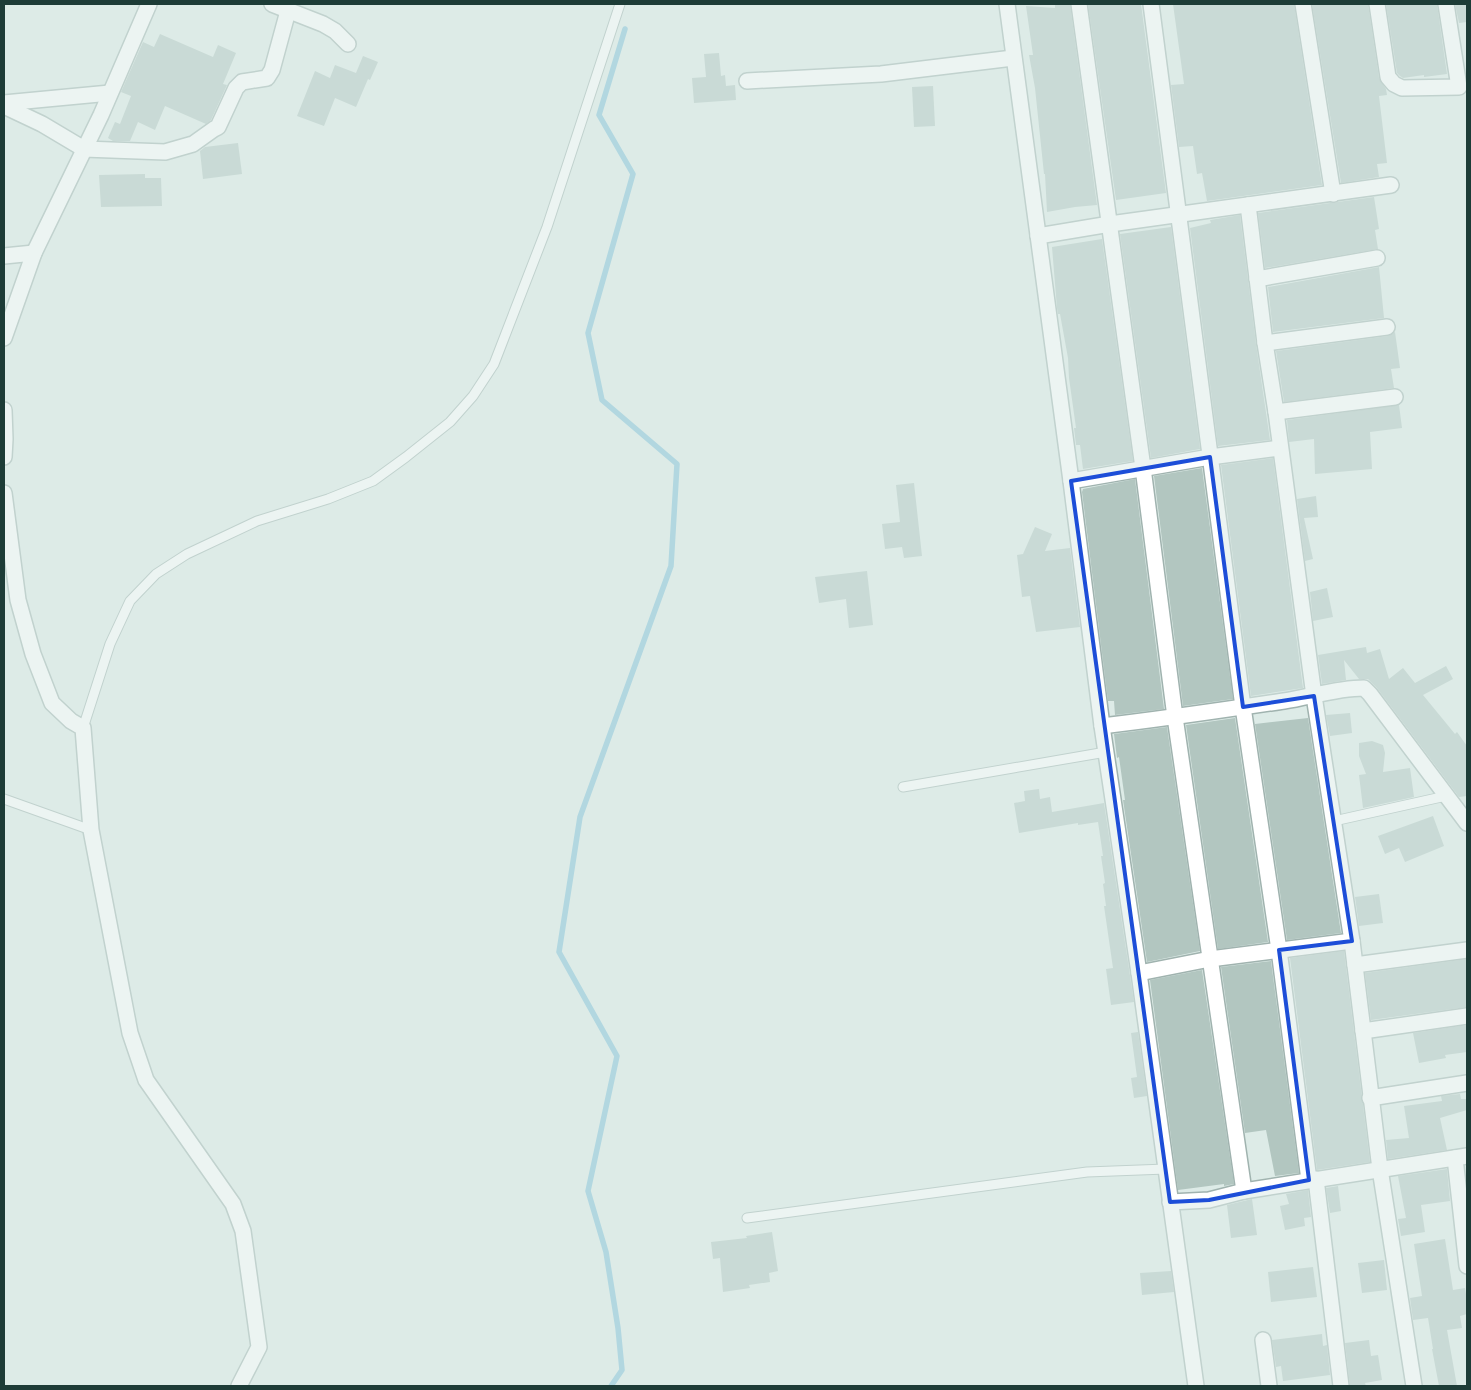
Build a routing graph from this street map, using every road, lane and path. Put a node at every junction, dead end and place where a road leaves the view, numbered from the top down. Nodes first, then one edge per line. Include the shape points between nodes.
1 (149, 4) edge
2 (272, 4) edge
3 (620, 4) edge
4 (1007, 4) edge
5 (1079, 4) edge
6 (1151, 4) edge
7 (1304, 4) edge
8 (1377, 4) edge
9 (1446, 4) edge
10 (289, 7) edge
11 (348, 44) dead end
12 (1013, 58) junction
13 (747, 81) dead end
14 (1463, 86) edge
15 (110, 93) junction
16 (4, 104) edge
17 (84, 149) junction
18 (1391, 186) dead end
19 (1333, 194) junction
20 (1248, 205) junction
21 (1178, 215) junction
22 (1110, 224) junction
23 (1038, 236) junction
24 (34, 253) junction
25 (4, 256) edge
26 (1377, 258) dead end
27 (1256, 278) junction
28 (1387, 327) dead end
29 (4, 338) edge
30 (1265, 343) junction
31 (1395, 397) dead end
32 (4, 410) edge
33 (1276, 412) junction
34 (1280, 448) junction
35 (4, 457) edge
36 (1210, 457) junction
37 (1143, 468) junction
38 (1071, 481) junction
39 (4, 493) edge
40 (1314, 696) junction
41 (1243, 707) junction
42 (1175, 717) junction
43 (1102, 726) junction
44 (83, 728) junction
45 (1106, 752) junction
46 (903, 787) dead end
47 (1446, 796) junction
48 (4, 799) edge
49 (1334, 821) junction
50 (1467, 822) edge
51 (91, 830) junction
52 (1352, 941) junction
53 (1279, 950) junction
54 (1467, 950) edge
55 (1210, 959) junction
56 (1355, 965) junction
57 (1139, 973) junction
58 (1467, 1016) edge
59 (1363, 1031) junction
60 (1467, 1084) edge
61 (1370, 1098) junction
62 (1461, 1157) edge
63 (1166, 1169) junction
64 (1380, 1169) junction
65 (1312, 1180) junction
66 (1244, 1191) junction
67 (1170, 1202) junction
68 (747, 1218) dead end
69 (1467, 1266) edge
70 (1263, 1340) dead end
71 (239, 1386) edge
72 (1196, 1386) edge
73 (1269, 1386) edge
74 (1341, 1386) edge
75 (1414, 1386) edge

1 - 15 street
2 - 10 street
3 - 44 lane via 547,226 494,364 473,396 450,422 373,481 328,499 257,520 187,554 156,574 130,601 110,644
4 - 12 street
5 - 22 street
6 - 21 street
7 - 19 street
8 - 14 street via 1388,77 1394,84 1402,88
9 - 14 street
10 - 11 street via 335,31
10 - 17 street via 267,78 242,82 218,126 193,144 165,152
12 - 13 street via 881,74
12 - 23 street
15 - 16 street
15 - 17 street
16 - 17 street
17 - 24 street
18 - 19 street
19 - 20 street
20 - 21 street
20 - 27 street
21 - 22 street
21 - 36 street
22 - 23 street
22 - 37 street
23 - 38 street
24 - 25 street
24 - 29 street
26 - 27 street
27 - 30 street
28 - 30 street
30 - 33 street
31 - 33 street
32 - 35 street
33 - 34 street
34 - 36 street
34 - 40 street
36 - 37 street
36 - 41 street
37 - 38 street
37 - 42 street
38 - 43 street
39 - 44 street via 18,600 33,654 52,703 70,721
40 - 41 street
40 - 47 street via 1364,688
40 - 49 street
41 - 42 street
41 - 53 street
42 - 43 street
42 - 55 street
43 - 45 street
44 - 51 street
45 - 46 lane
45 - 57 street
47 - 49 lane
47 - 50 street
48 - 51 lane
49 - 52 street
51 - 71 street via 130,1033 146,1080 233,1204 243,1231 259,1347
52 - 53 street
52 - 56 street
53 - 55 street
53 - 65 street
54 - 56 street
55 - 57 street
55 - 66 street
56 - 59 street
57 - 63 street
58 - 59 street
59 - 61 street
60 - 61 street
61 - 64 street
62 - 64 street
62 - 69 street
63 - 67 street
63 - 68 lane via 1087,1172
64 - 65 street
64 - 75 street
65 - 66 street
65 - 74 street
66 - 67 street via 1209,1200
67 - 72 street
70 - 73 street

